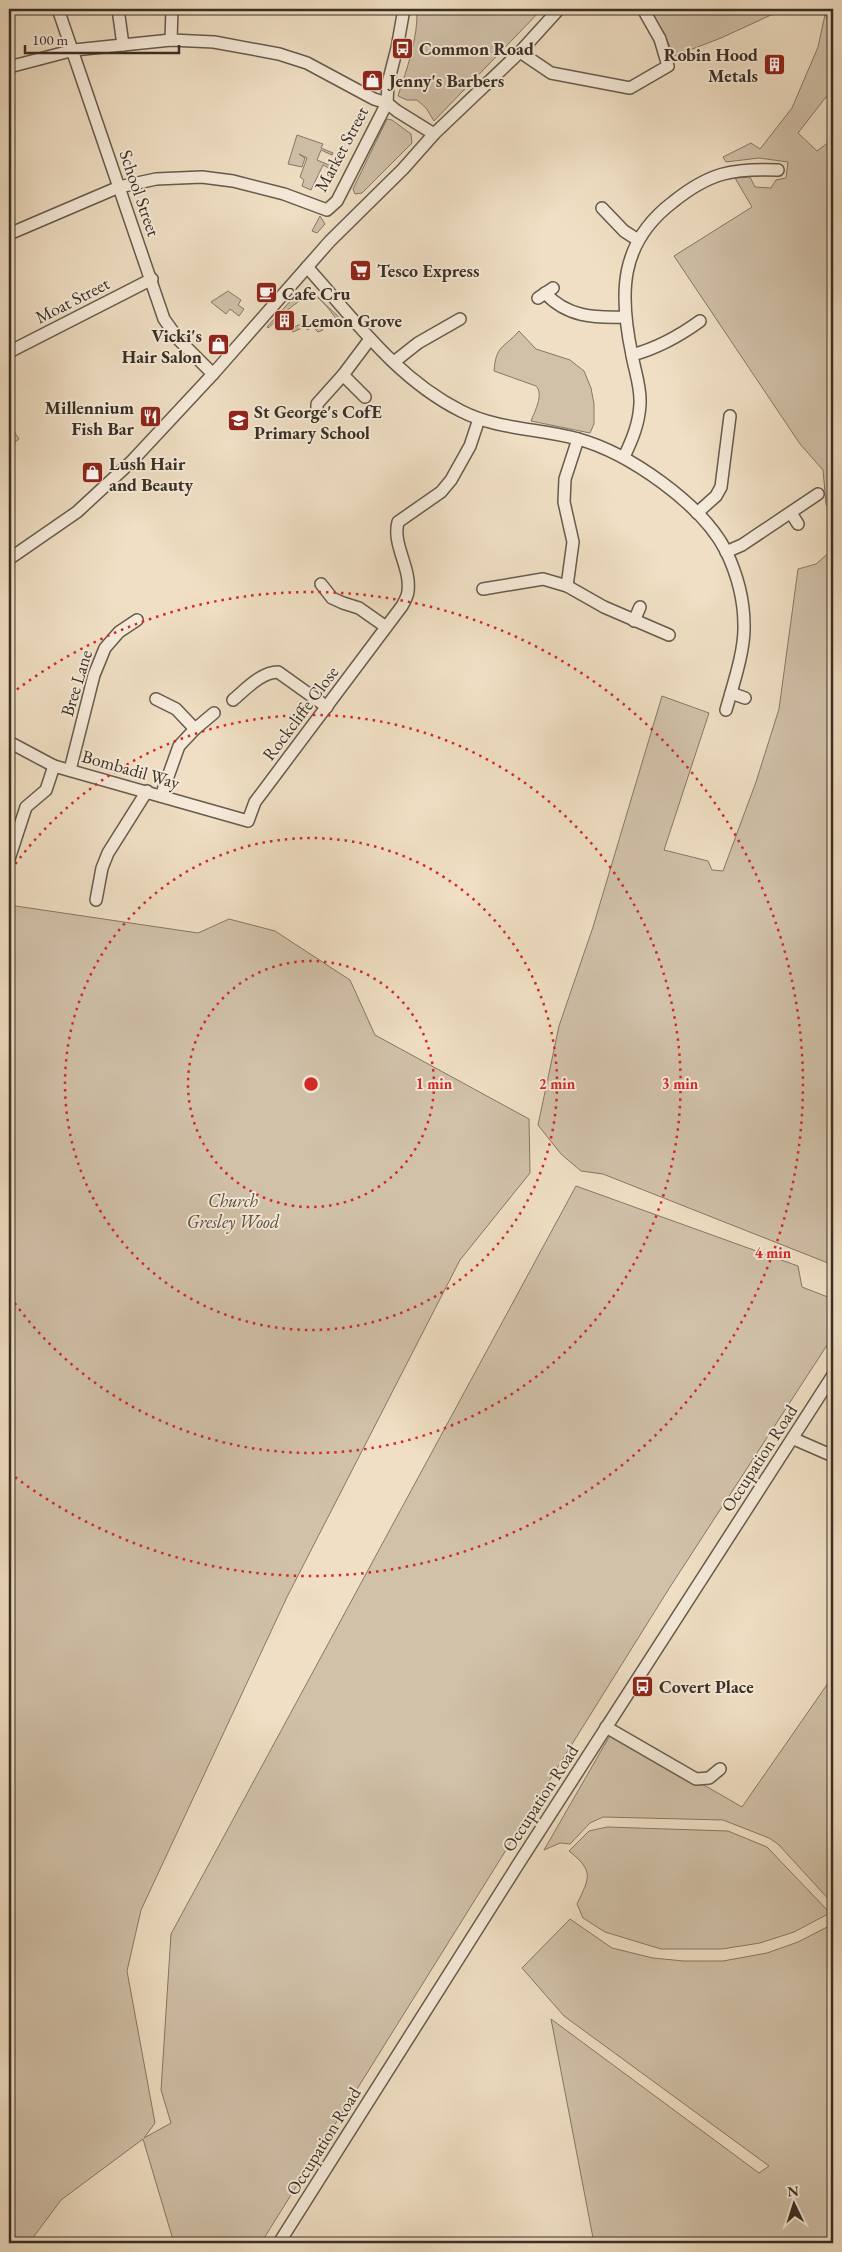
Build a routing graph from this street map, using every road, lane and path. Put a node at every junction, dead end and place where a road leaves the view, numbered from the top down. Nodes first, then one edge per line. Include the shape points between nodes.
1 (58, 9) edge
2 (118, 9) edge
3 (172, 9) edge
4 (404, 9) edge
5 (559, 9) edge
6 (643, 9) edge
7 (171, 40) junction
8 (123, 44) junction
9 (74, 50) junction
10 (520, 52) junction
11 (9, 67) edge
12 (387, 103) junction
13 (434, 134) junction
14 (778, 170) dead end
15 (119, 188) junction
16 (602, 208) dead end
17 (9, 234) edge
18 (638, 240) junction
19 (307, 267) junction
20 (152, 279) junction
21 (546, 293) dead end
22 (460, 318) dead end
23 (625, 318) junction
24 (700, 322) dead end
25 (370, 339) junction
26 (9, 352) edge
27 (632, 355) junction
28 (394, 362) junction
29 (213, 374) junction
30 (343, 376) junction
31 (365, 397) dead end
32 (317, 415) dead end
33 (730, 416) dead end
34 (479, 419) junction
35 (578, 439) junction
36 (624, 458) junction
37 (818, 494) dead end
38 (698, 513) junction
39 (791, 513) junction
40 (798, 524) dead end
41 (726, 552) junction
42 (9, 559) edge
43 (321, 584) dead end
44 (567, 586) junction
45 (483, 589) dead end
46 (640, 607) dead end
47 (138, 620) dead end
48 (634, 620) junction
49 (386, 628) junction
50 (669, 635) dead end
51 (730, 693) junction
52 (745, 698) dead end
53 (156, 699) dead end
54 (232, 700) dead end
55 (327, 707) junction
56 (726, 710) dead end
57 (214, 713) dead end
58 (195, 729) junction
59 (9, 742) edge
60 (54, 766) junction
61 (70, 770) junction
62 (147, 792) junction
63 (160, 796) junction
64 (248, 821) joint
65 (9, 859) edge
66 (96, 900) dead end
67 (833, 1375) edge
68 (794, 1439) junction
69 (833, 1456) edge
70 (606, 1727) junction
71 (720, 1769) dead end
72 (279, 2243) edge

1 - 9 street, School Street
2 - 8 street
3 - 7 street
4 - 12 street, Market Street via 388,83
5 - 10 street
6 - 10 street via 660,39 668,66 630,88 551,73
7 - 8 street
7 - 12 street via 214,42 279,54 307,63
8 - 9 street
9 - 11 street
9 - 15 street, School Street
10 - 13 street
12 - 13 street
12 - 15 street, Market Street via 337,201 327,210 268,189 219,178 156,179
13 - 19 street
14 - 18 street via 733,171 700,183 660,211
15 - 17 street
15 - 20 street, School Street
16 - 18 street via 624,231
18 - 23 street via 624,286
19 - 25 street
19 - 29 street
20 - 26 street, Moat Street
20 - 29 street, School Street via 170,330
21 - 23 street via 554,302 574,313 592,318
22 - 28 street
23 - 27 street
24 - 27 street via 670,342
25 - 28 street
25 - 30 street
27 - 36 street via 640,402 634,437
28 - 34 street via 447,404
29 - 42 street via 131,462 77,512
30 - 31 street
30 - 32 street via 317,404
33 - 38 street via 721,487
34 - 35 street via 504,427
34 - 49 street, Rockcliffe Close via 470,446 452,480 441,492 398,522 395,532 407,572 408,592
35 - 36 street
35 - 44 street via 565,479 564,502 573,542
36 - 38 street via 658,480
37 - 39 street
38 - 41 street
39 - 40 street
39 - 41 street
41 - 51 street via 737,579 744,626
43 - 49 street via 332,598 359,608
44 - 45 street via 543,579 503,591
44 - 48 street
46 - 48 street
47 - 61 street, Bree Lane via 105,648 94,675
48 - 50 street
49 - 55 street, Rockcliffe Close
51 - 52 street
51 - 56 street
53 - 58 street via 176,709
54 - 55 street via 264,676 278,672
55 - 64 street, Rockcliffe Close via 255,802
57 - 58 street
58 - 63 street via 179,746
59 - 60 street, Bombadil Way
60 - 61 street, Bombadil Way
60 - 65 street via 46,790 26,807
61 - 62 street, Bombadil Way
62 - 63 street, Bombadil Way
62 - 66 street via 108,853
63 - 64 street, Bombadil Way
67 - 68 street, Occupation Road
68 - 69 street
68 - 70 street, Occupation Road
70 - 71 street via 696,1779 709,1778
70 - 72 street, Occupation Road

